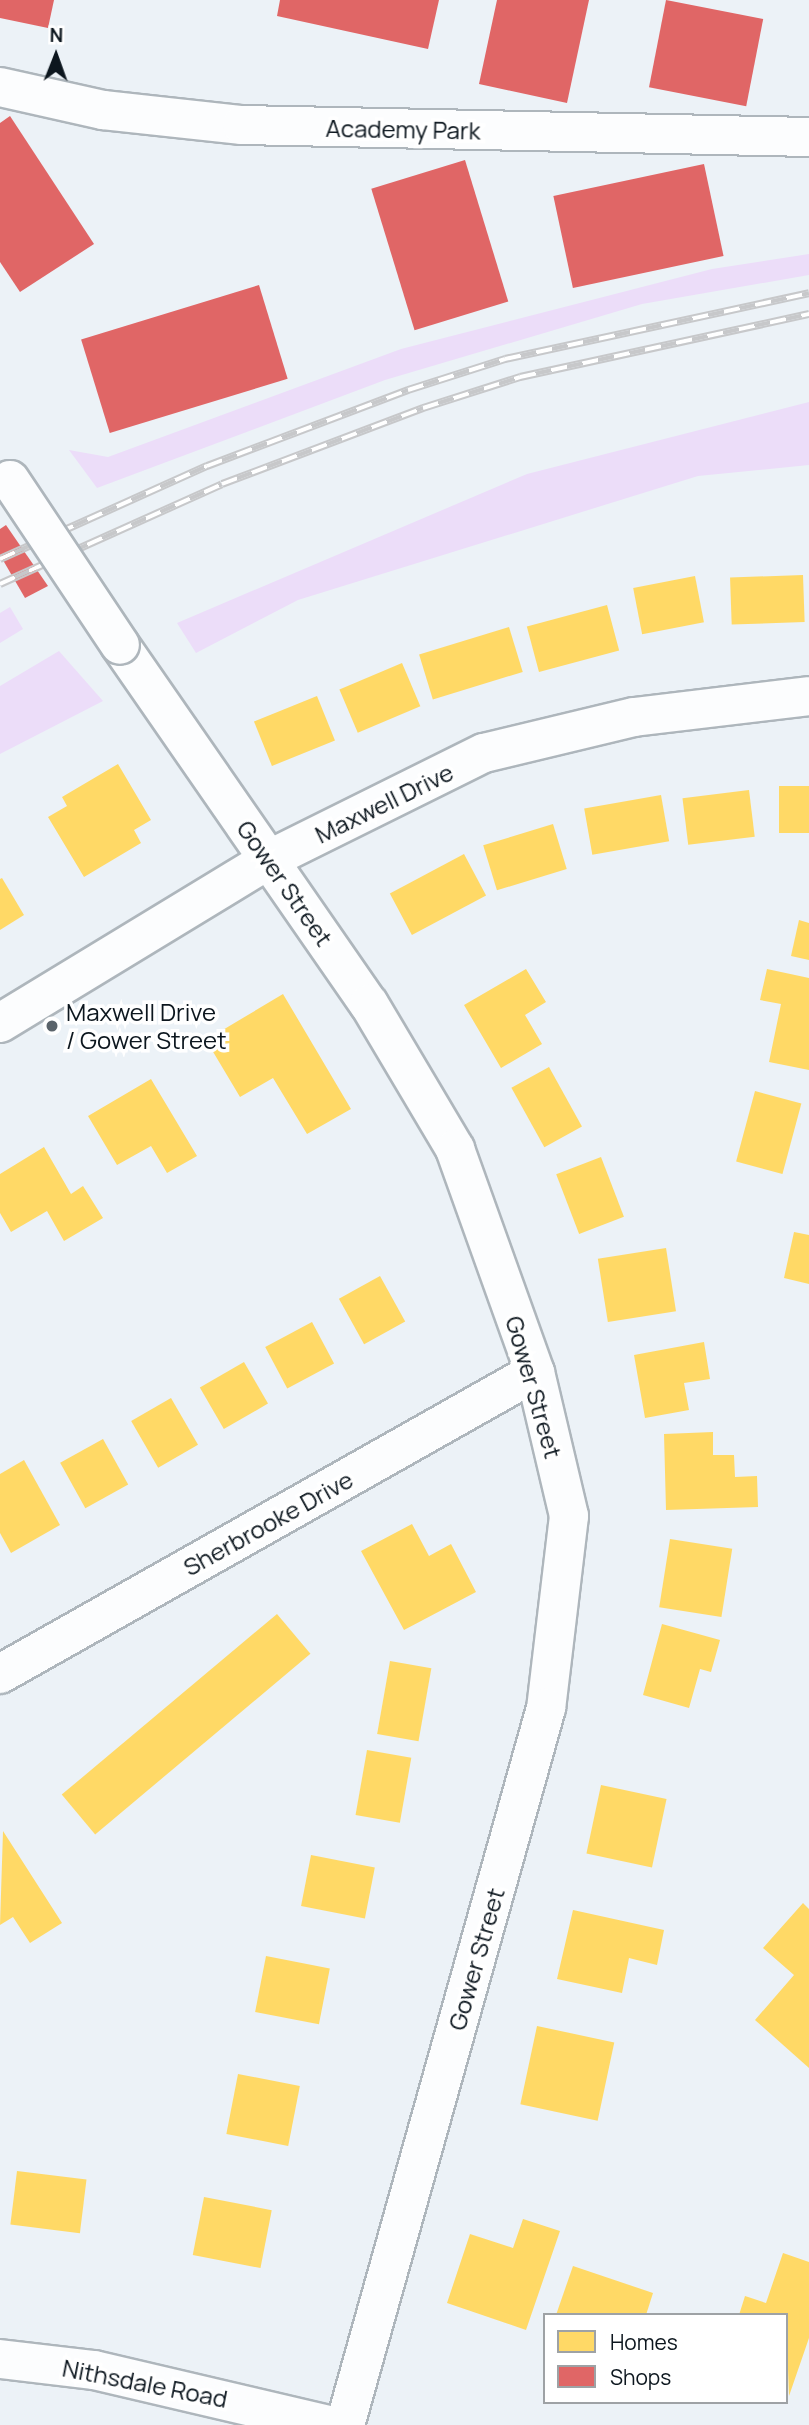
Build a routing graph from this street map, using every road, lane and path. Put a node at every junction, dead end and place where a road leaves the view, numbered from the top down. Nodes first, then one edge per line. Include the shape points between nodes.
1 (0, 87) edge
2 (809, 137) edge
3 (5, 473) edge
4 (809, 696) edge
5 (268, 860) junction
6 (0, 1023) edge
7 (535, 1372) junction
8 (0, 1674) edge
9 (0, 2359) edge
10 (328, 2425) edge
11 (345, 2425) edge

1 - 2 street, Academy Park via 103,110 242,125
3 - 5 street, Gower Street, bridge
4 - 5 street, Maxwell Drive via 634,717 484,753
5 - 6 street, Maxwell Drive
5 - 7 street, Gower Street via 369,1004 455,1149
7 - 8 street, Sherbrooke Drive
7 - 11 street, Gower Street via 569,1516 546,1708
9 - 10 street, Nithsdale Road via 94,2370

